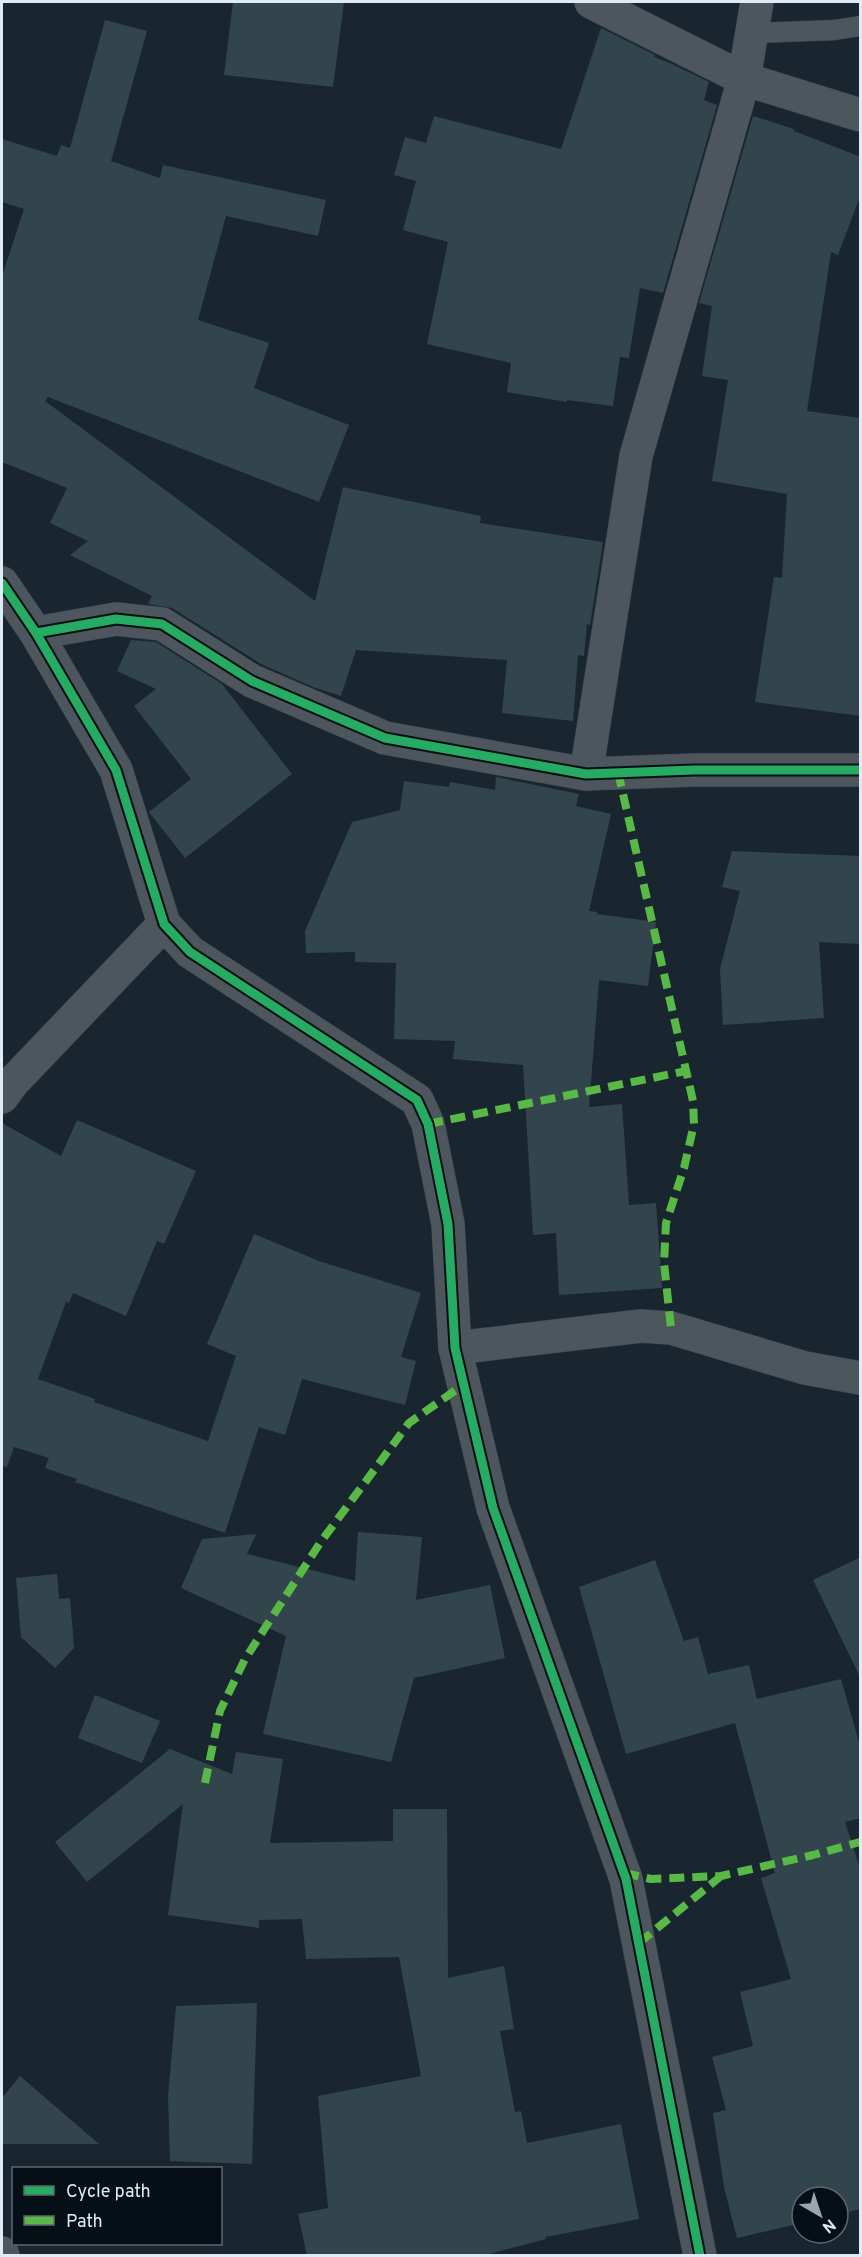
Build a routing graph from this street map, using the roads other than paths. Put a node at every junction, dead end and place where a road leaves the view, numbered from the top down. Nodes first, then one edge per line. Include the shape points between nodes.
1 (591, 2) edge
2 (757, 2) edge
3 (861, 26) edge
4 (752, 33) junction
5 (744, 79) junction
6 (861, 115) edge
7 (2, 583) edge
8 (36, 633) junction
9 (861, 770) edge
10 (586, 774) junction
11 (164, 924) junction
12 (2, 1096) edge
13 (454, 1348) junction
14 (861, 1377) edge
15 (700, 2256) edge

1 - 5 street
2 - 4 street
3 - 4 lane
4 - 5 street
5 - 6 street
5 - 10 street via 636,456
7 - 8 street
8 - 10 street via 116,619 162,624 252,681 385,738
8 - 11 street via 116,770
9 - 10 street
11 - 12 street
11 - 13 street via 190,952 417,1100 428,1124 448,1224
13 - 14 street via 641,1326 671,1328 806,1368
13 - 15 street via 493,1508 626,1879

